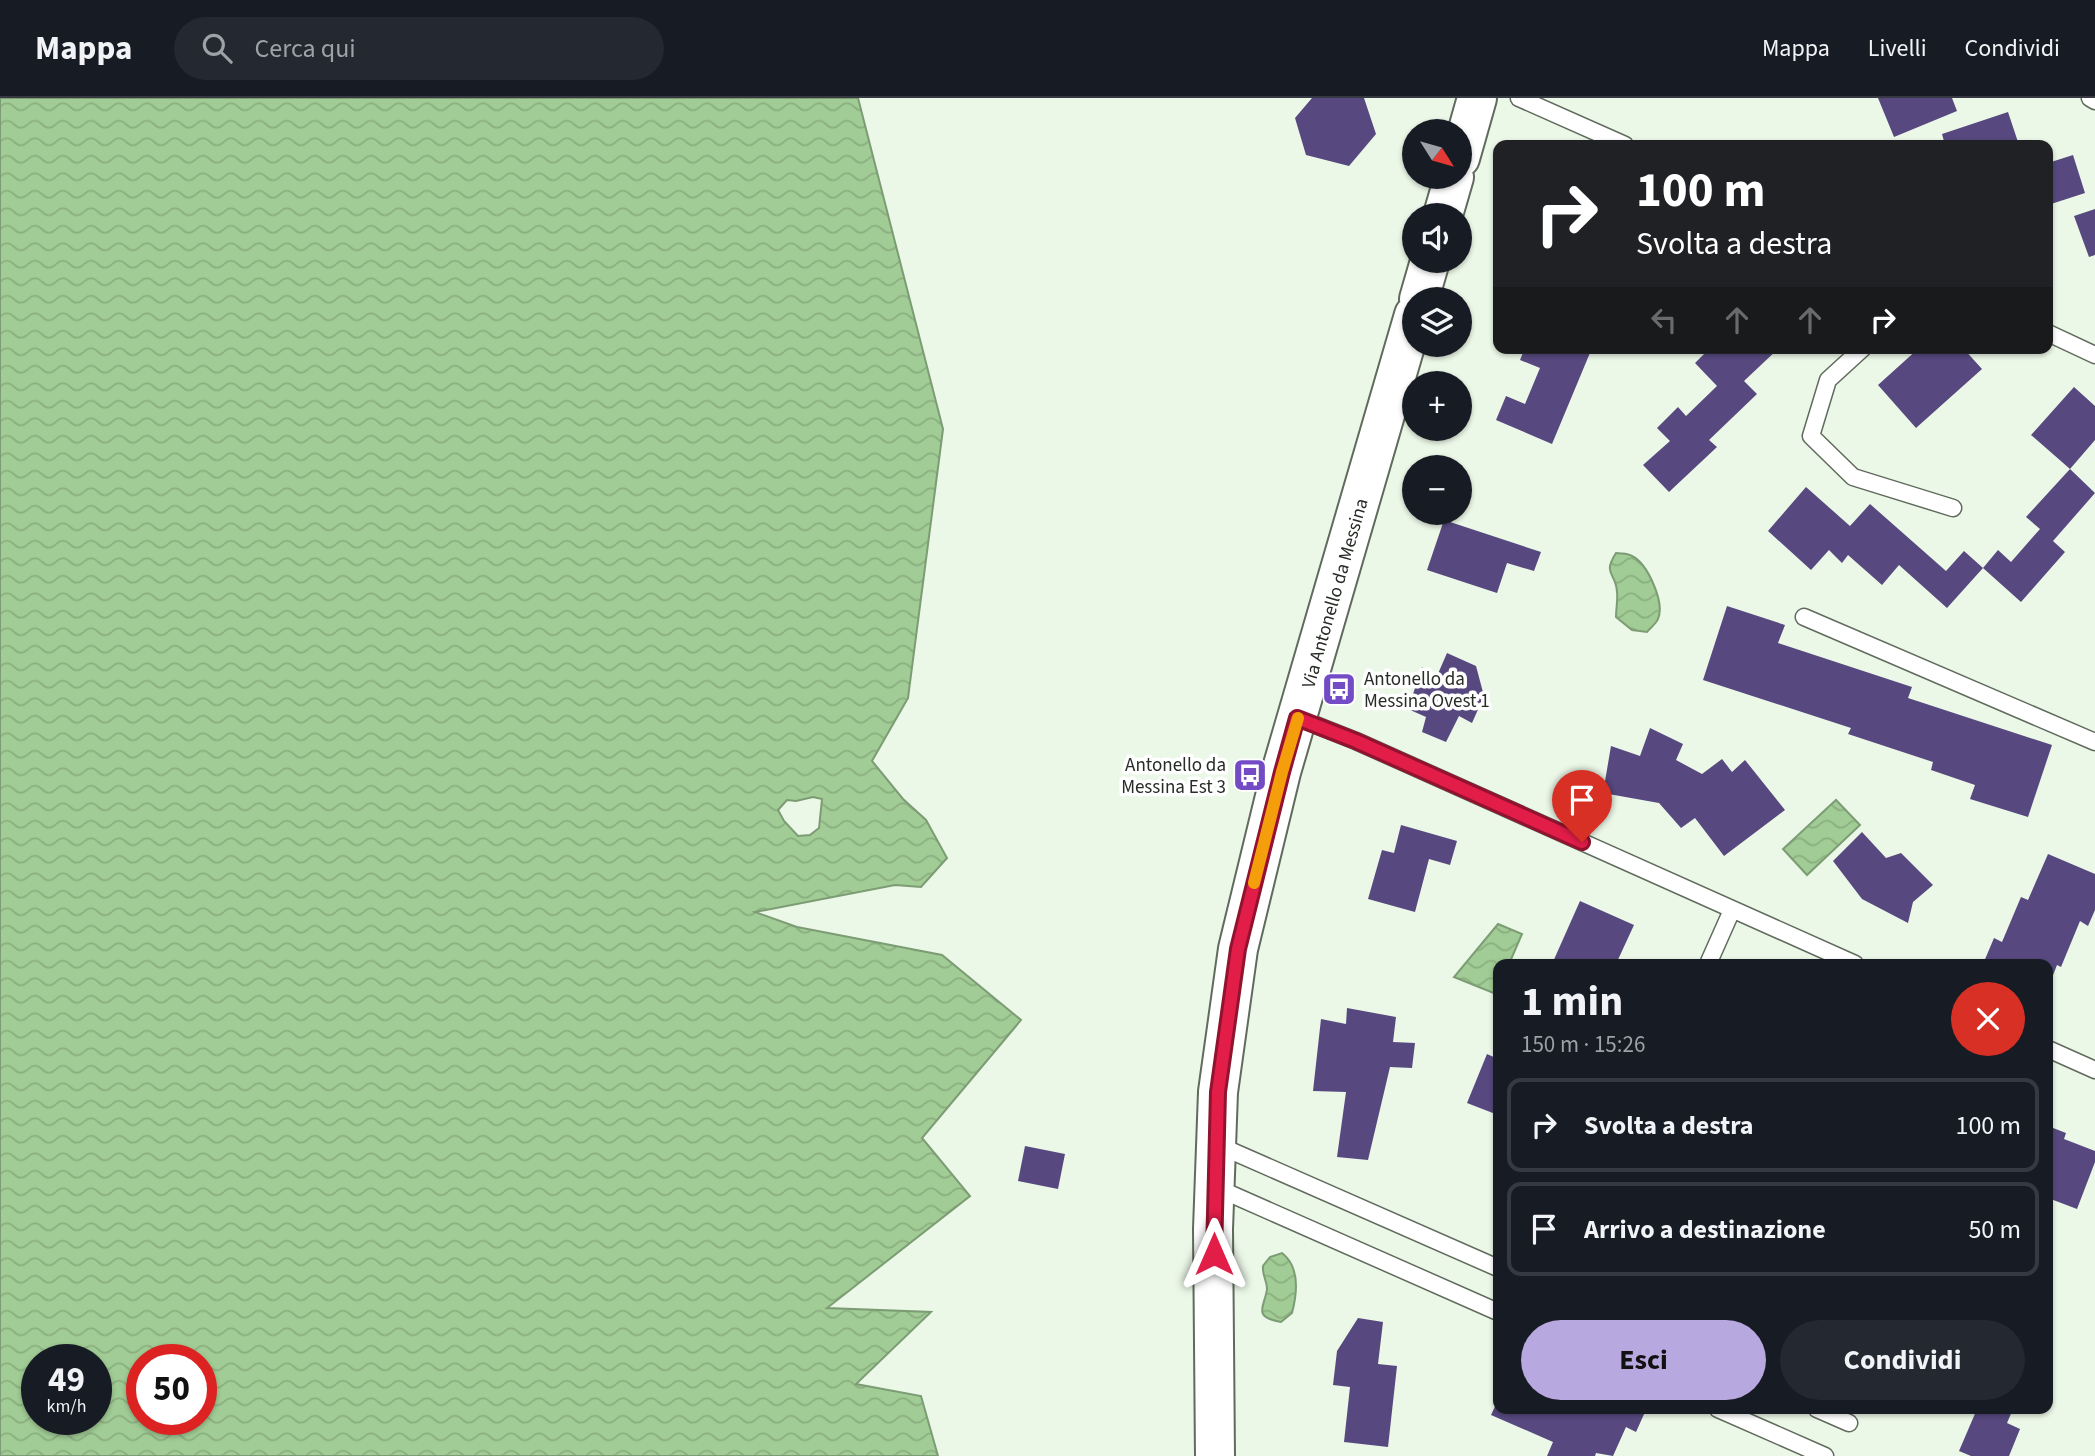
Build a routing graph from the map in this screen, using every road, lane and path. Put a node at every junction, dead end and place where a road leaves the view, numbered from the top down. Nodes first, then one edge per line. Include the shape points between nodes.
1 (1476, 98) edge
2 (1519, 98) edge
3 (2090, 98) edge
4 (2095, 101) edge
5 (1470, 119) edge
6 (1614, 140) edge
7 (2053, 335) edge
8 (1856, 354) edge
9 (2095, 355) edge
10 (1402, 356) edge
11 (1953, 508) dead end
12 (1804, 617) dead end
13 (1297, 718) junction
14 (2095, 742) edge
15 (1732, 910) junction
16 (1710, 959) edge
17 (1844, 959) edge
18 (2053, 1051) edge
19 (2095, 1070) edge
20 (1216, 1144) junction
21 (1214, 1187) junction
22 (1493, 1266) edge
23 (1493, 1309) edge
24 (1729, 1414) edge
25 (1828, 1414) edge
26 (1849, 1423) dead end
27 (1216, 1456) edge
28 (1825, 1456) edge

1 - 5 main road
2 - 6 lane
3 - 4 lane
7 - 9 lane
8 - 11 lane via 1828,380 1811,436 1853,477
10 - 13 main road, Via Antonello da Messina
12 - 14 lane
13 - 15 lane
13 - 20 main road, Via Antonello da Messina via 1238,949 1218,1092
15 - 16 lane
15 - 17 lane
18 - 19 lane
20 - 21 main road, Via Antonello da Messina
20 - 22 lane
21 - 23 lane
21 - 27 main road, Via Antonello da Messina
24 - 28 lane
25 - 26 lane

